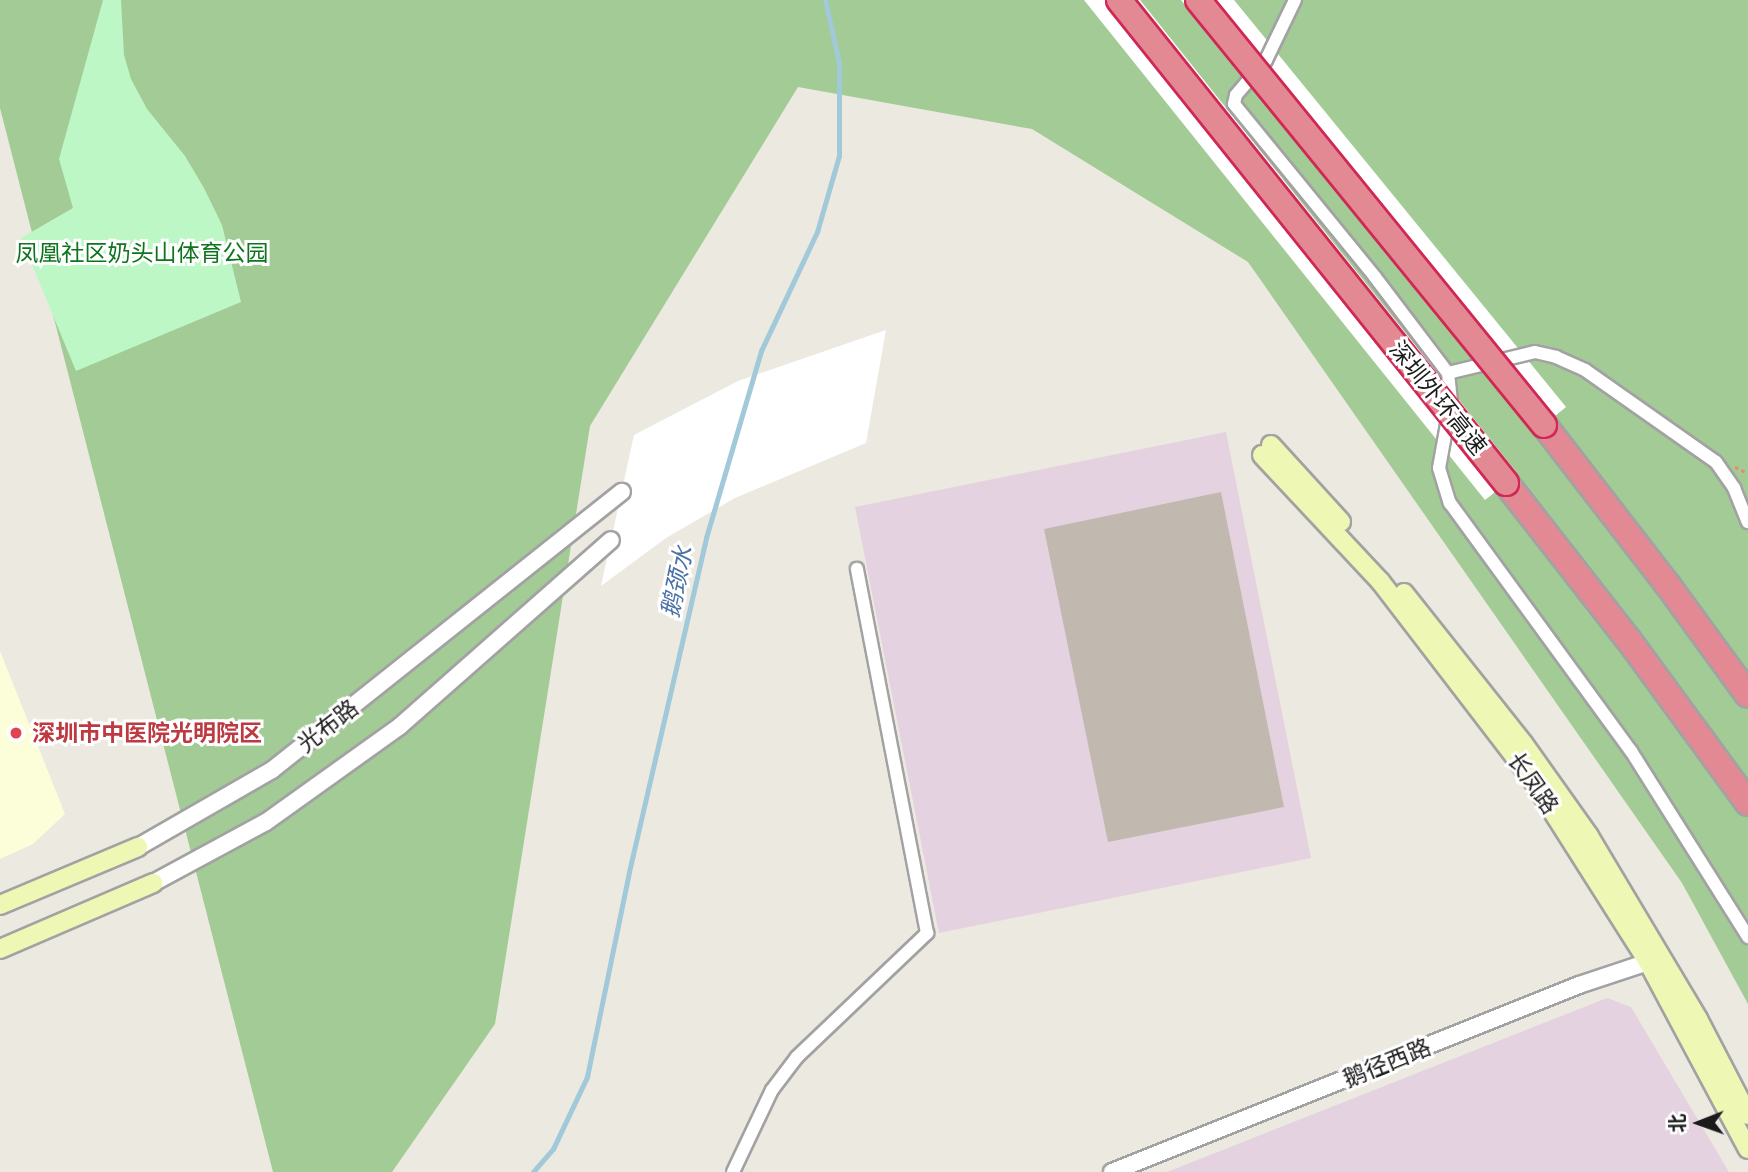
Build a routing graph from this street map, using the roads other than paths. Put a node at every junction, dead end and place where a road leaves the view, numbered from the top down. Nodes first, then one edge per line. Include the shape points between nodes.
1 (1119, 0) edge
2 (1198, 0) edge
3 (1213, 0) edge
4 (1295, 0) edge
5 (1271, 88) junction
6 (1448, 373) junction
7 (1267, 450) dead end
8 (622, 492) dead end
9 (1748, 522) edge
10 (611, 540) dead end
11 (857, 569) dead end
12 (1748, 695) edge
13 (1748, 803) edge
14 (138, 847) joint
15 (153, 883) joint
16 (0, 905) edge
17 (1748, 937) edge
18 (0, 949) edge
19 (1655, 960) junction
20 (1748, 1115) edge
21 (1748, 1149) edge
22 (733, 1172) edge
23 (1112, 1172) edge

1 - 13 highway, 深圳外环高速, bridge via 1506,483
2 - 5 highway, bridge
3 - 5 highway, bridge
4 - 6 street via 1266,60 1236,95 1234,104
5 - 12 highway, bridge via 1544,425
6 - 9 street via 1535,352 1585,370 1716,463 1734,488
6 - 17 street via 1451,402 1440,468 1450,503 1631,751
7 - 19 main road, 长凤路 via 1395,583 1506,721 1589,836
8 - 14 street, 光布路 via 272,770
10 - 15 street, 光布路 via 400,726 266,822
11 - 22 street via 927,933 797,1057 772,1090
14 - 16 main road, 光布路
15 - 18 main road, 光布路
19 - 20 main road, 长凤路
19 - 21 main road, 长凤路
19 - 23 street, 鹅径西路 via 1579,985

